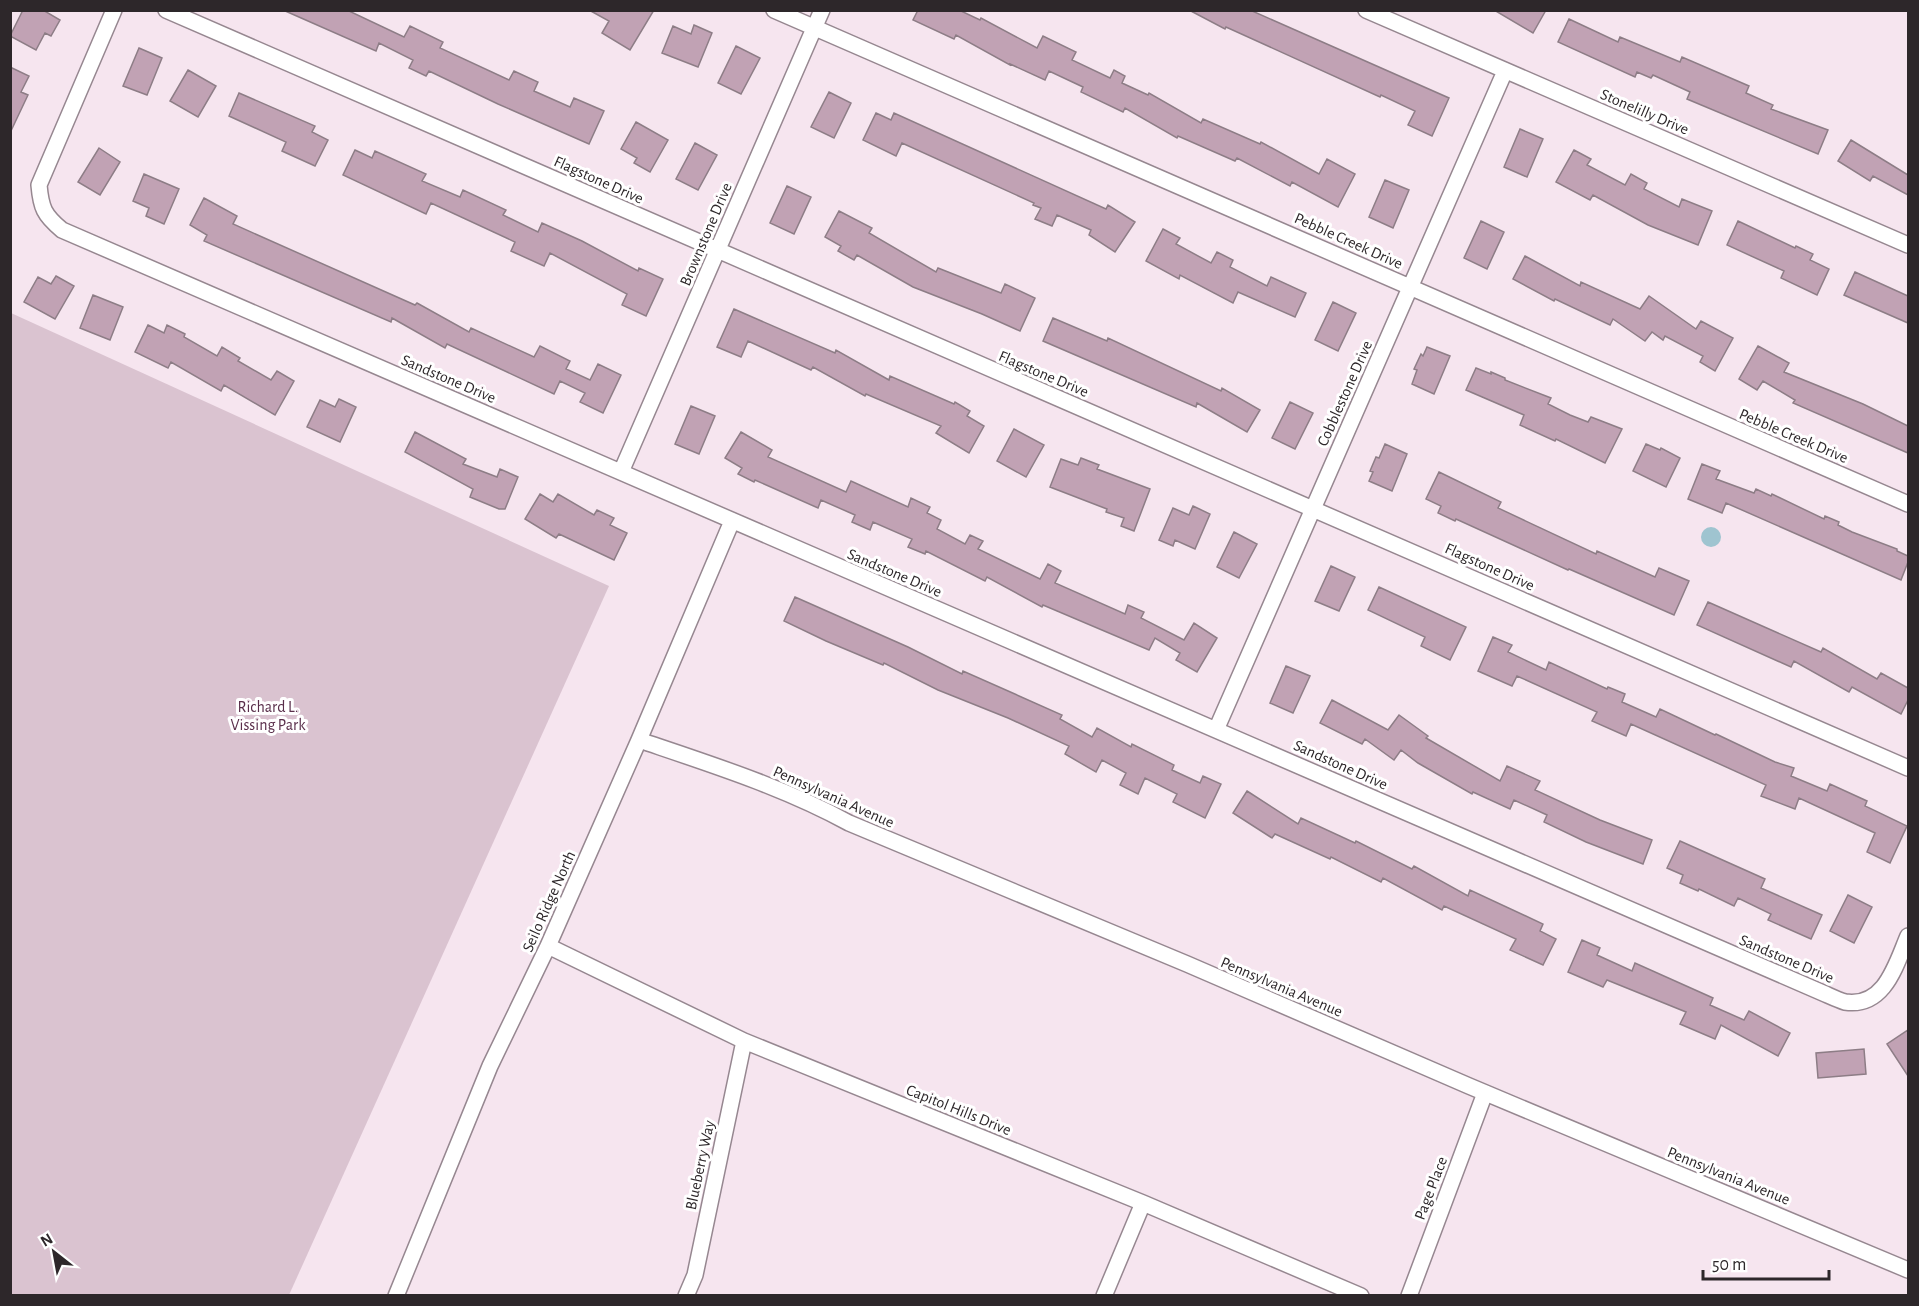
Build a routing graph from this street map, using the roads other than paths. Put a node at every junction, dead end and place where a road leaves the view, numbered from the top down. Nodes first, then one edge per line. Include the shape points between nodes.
1 (114, 10) edge
2 (166, 10) edge
3 (774, 10) edge
4 (822, 10) edge
5 (1366, 10) edge
6 (814, 28) junction
7 (1505, 70) junction
8 (1908, 245) edge
9 (717, 251) junction
10 (1409, 286) junction
11 (621, 472) junction
12 (1908, 504) edge
13 (1313, 509) junction
14 (732, 521) junction
15 (1216, 730) junction
16 (639, 740) junction
17 (1908, 768) edge
18 (1908, 936) edge
19 (548, 946) junction
20 (744, 1041) junction
21 (1485, 1093) junction
22 (1143, 1203) junction
23 (1908, 1270) edge
24 (396, 1296) edge
25 (686, 1296) edge
26 (1104, 1296) edge
27 (1361, 1296) edge
28 (1409, 1296) edge

1 - 11 street, Sandstone Drive via 39,185 41,206 50,220 62,230
2 - 9 street, Flagstone Drive
3 - 6 street, Pebble Creek Drive
4 - 6 street, Brownstone Drive
5 - 7 street, Stonelilly Drive
6 - 9 street, Brownstone Drive
6 - 10 street, Pebble Creek Drive
7 - 8 street, Stonelilly Drive
7 - 10 street, Cobblestone Drive
9 - 11 street, Brownstone Drive
9 - 13 street, Flagstone Drive
10 - 12 street, Pebble Creek Drive
10 - 13 street, Cobblestone Drive
11 - 14 street, Sandstone Drive
13 - 15 street, Cobblestone Drive
13 - 17 street, Flagstone Drive
14 - 15 street, Sandstone Drive
14 - 16 street, Seilo Ridge North
15 - 18 street, Sandstone Drive via 1845,1002 1863,1002 1881,992
16 - 19 street, Seilo Ridge North
16 - 21 street, Pennsylvania Avenue via 820,807 860,828
19 - 20 street, Capitol Hills Drive
19 - 24 street, Seilo Ridge North via 490,1066
20 - 22 street, Capitol Hills Drive
20 - 25 street, Blueberry Way via 695,1275
21 - 23 street, Pennsylvania Avenue
21 - 28 street, Page Place
22 - 26 street
22 - 27 street, Capitol Hills Drive

